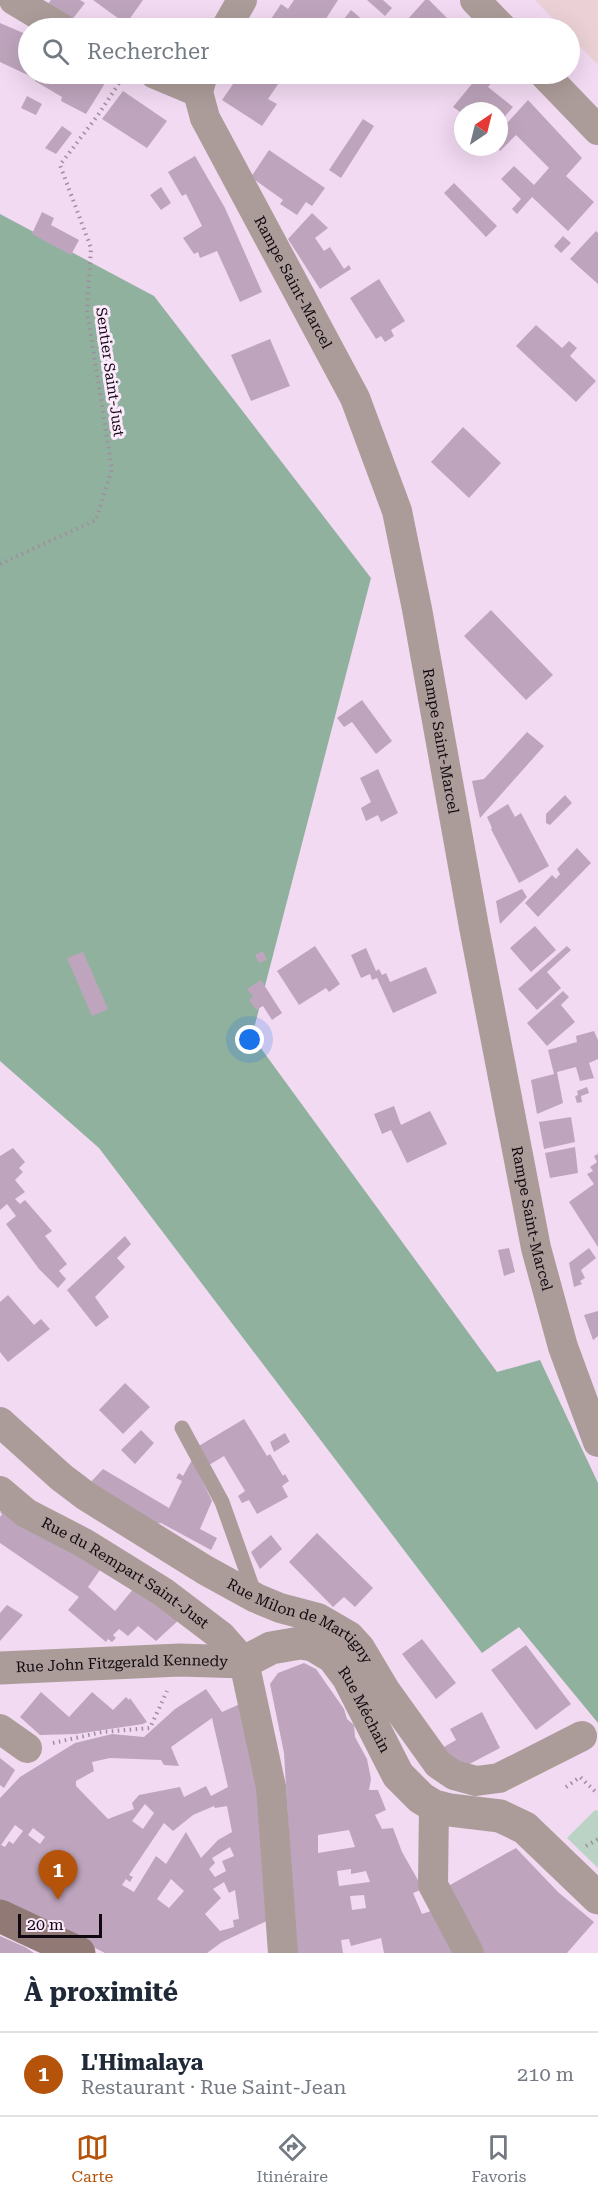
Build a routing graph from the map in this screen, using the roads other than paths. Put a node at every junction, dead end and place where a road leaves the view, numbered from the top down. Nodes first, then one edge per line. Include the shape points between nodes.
1 (14, 0) edge
2 (242, 0) edge
3 (475, 0) edge
4 (44, 18) edge
5 (232, 18) edge
6 (492, 18) edge
7 (200, 84) edge
8 (554, 84) edge
9 (598, 130) edge
10 (0, 1422) edge
11 (182, 1428) dead end
12 (598, 1442) edge
13 (0, 1491) edge
14 (256, 1598) junction
15 (244, 1662) junction
16 (0, 1668) edge
17 (0, 1729) edge
18 (582, 1736) dead end
19 (27, 1748) road end
20 (434, 1806) junction
21 (598, 1898) edge
22 (0, 1916) edge
23 (80, 1953) edge
24 (283, 1953) edge
25 (469, 1953) edge

1 - 4 street
2 - 5 street
3 - 6 street
7 - 12 street, Rampe Saint-Marcel via 205,118 355,398 397,511 536,1248 563,1347
8 - 9 street
10 - 14 street, Rue Milon de Martigny via 86,1496
11 - 14 lane via 222,1502
13 - 15 street, Rue du Rempart Saint-Just via 26,1513 163,1592 221,1636
14 - 18 street, Rue Milon de Martigny via 318,1618 350,1636 438,1764 454,1775 476,1780 499,1778
15 - 16 street, Rue John Fitzgerald Kennedy via 180,1660
15 - 20 street, Rue Méchain via 271,1648 300,1643 314,1645 333,1657 348,1677 398,1775 414,1793
15 - 24 street via 271,1786
17 - 19 street
20 - 21 street, Rue Méchain via 500,1816 525,1828
20 - 25 street via 433,1885
22 - 23 main road

